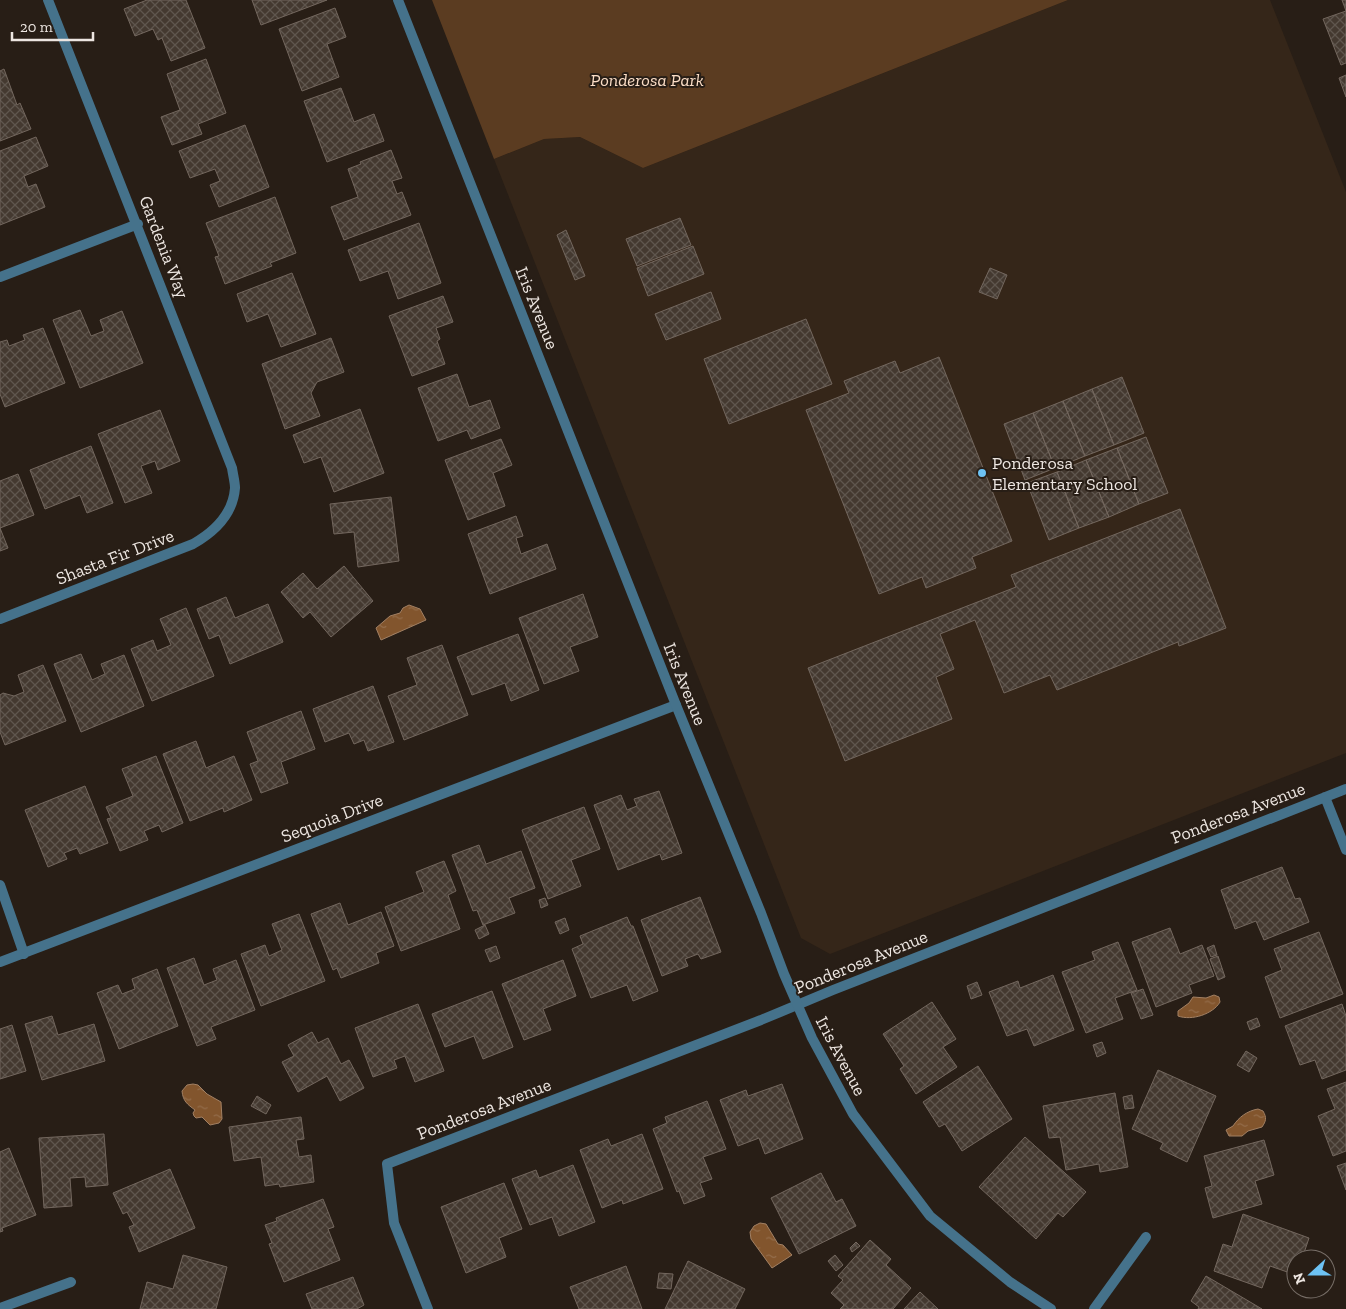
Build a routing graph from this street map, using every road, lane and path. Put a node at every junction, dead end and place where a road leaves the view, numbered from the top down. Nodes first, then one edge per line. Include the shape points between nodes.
1 (48, 0) edge
2 (398, 0) edge
3 (138, 224) junction
4 (0, 277) edge
5 (230, 508) joint
6 (0, 619) edge
7 (676, 705) junction
8 (1346, 789) edge
9 (1325, 796) junction
10 (1346, 850) edge
11 (0, 884) edge
12 (24, 954) junction
13 (0, 962) edge
14 (796, 1006) junction
15 (1146, 1237) dead end
16 (71, 1282) dead end
17 (0, 1308) edge
18 (428, 1309) edge
19 (1051, 1309) edge
20 (1094, 1309) edge

1 - 3 street, Gardenia Way
2 - 7 street, Iris Avenue
3 - 4 street
3 - 5 street, Gardenia Way via 232,468 235,488
5 - 6 street, Shasta Fir Drive via 220,525 193,544
7 - 12 street, Sequoia Drive
7 - 14 street, Iris Avenue
8 - 9 street, Ponderosa Avenue
9 - 10 street
9 - 14 street, Ponderosa Avenue
11 - 12 street
12 - 13 street, Sequoia Drive
14 - 18 street, Ponderosa Avenue via 388,1164 394,1223
14 - 19 street, Iris Avenue via 853,1114 930,1216 1010,1282
15 - 20 street
16 - 17 street

